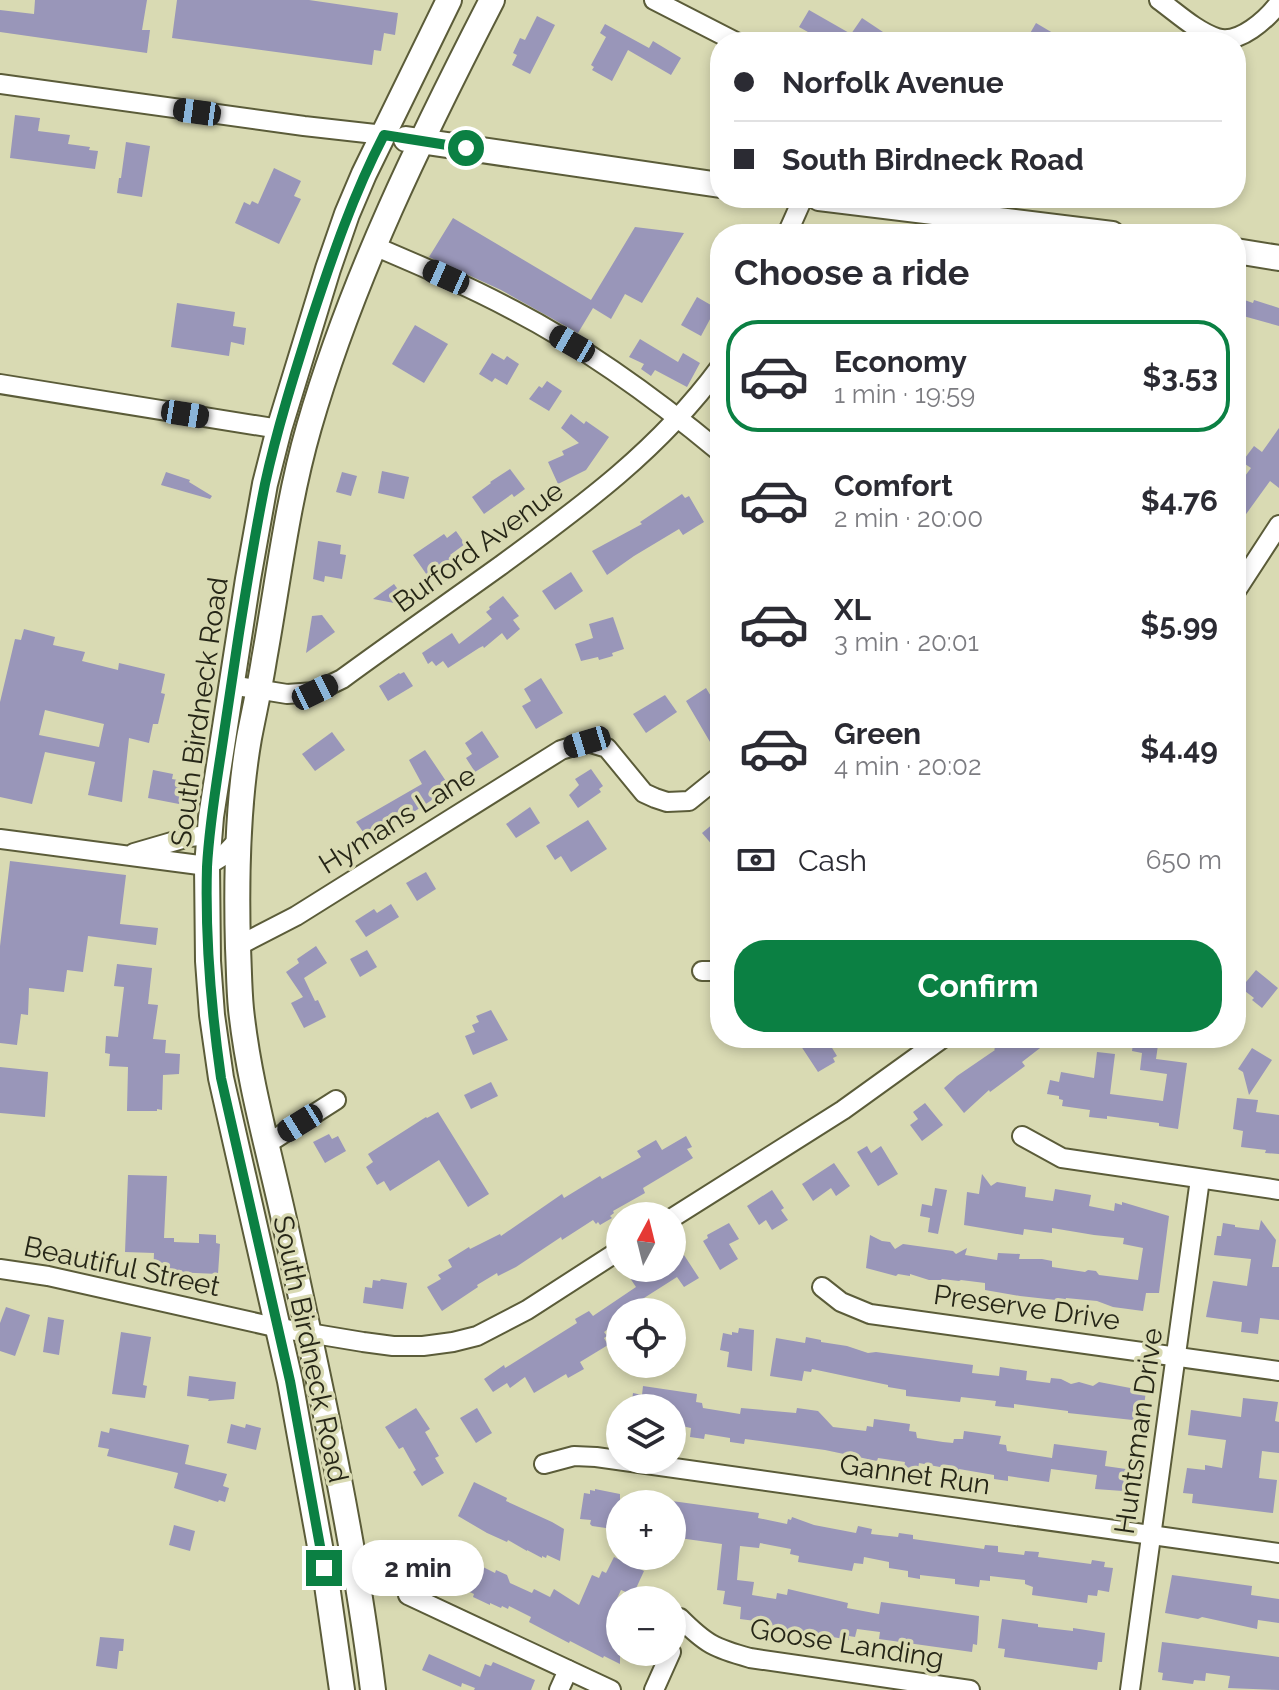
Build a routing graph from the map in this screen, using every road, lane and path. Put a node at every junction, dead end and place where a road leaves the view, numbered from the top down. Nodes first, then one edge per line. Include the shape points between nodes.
1 (449, 0) edge
2 (492, 0) edge
3 (654, 0) edge
4 (1159, 0) edge
5 (1279, 3) edge
6 (716, 32) edge
7 (1204, 32) edge
8 (1246, 33) edge
9 (0, 84) edge
10 (384, 135) junction
11 (421, 141) junction
12 (710, 184) edge
13 (900, 208) edge
14 (1031, 224) edge
15 (374, 246) junction
16 (1246, 253) edge
17 (1279, 258) edge
18 (710, 379) edge
19 (0, 384) edge
20 (678, 417) junction
21 (279, 429) junction
22 (710, 444) edge
23 (1279, 525) edge
24 (1246, 576) edge
25 (231, 685) junction
26 (259, 690) junction
27 (710, 784) edge
28 (210, 835) junction
29 (0, 839) edge
30 (238, 840) junction
31 (128, 856) junction
32 (207, 866) junction
33 (238, 946) junction
34 (929, 1048) edge
35 (336, 1100) dead end
36 (1022, 1136) dead end
37 (267, 1144) junction
38 (1200, 1179) junction
39 (1279, 1190) edge
40 (686, 1209) edge
41 (606, 1259) edge
42 (0, 1269) edge
43 (822, 1287) dead end
44 (279, 1328) junction
45 (310, 1333) junction
46 (1177, 1356) junction
47 (1279, 1371) edge
48 (544, 1464) dead end
49 (1151, 1536) junction
50 (1279, 1553) edge
51 (408, 1595) dead end
52 (686, 1624) edge
53 (664, 1666) edge
54 (568, 1670) junction
55 (342, 1690) edge
56 (373, 1690) edge
57 (559, 1690) edge
58 (611, 1690) edge
59 (654, 1690) edge
60 (970, 1690) edge
61 (1130, 1690) edge

1 - 10 main road, South Birdneck Road
2 - 11 main road, South Birdneck Road
3 - 6 street
4 - 7 street
5 - 8 street
9 - 10 street
10 - 11 main road
10 - 21 main road, South Birdneck Road via 347,214
11 - 12 main road
11 - 15 main road, South Birdneck Road
13 - 14 main road
15 - 20 street via 515,310
15 - 26 main road, South Birdneck Road via 345,315 308,430
16 - 17 main road
18 - 20 street, Burford Avenue
19 - 21 street
20 - 22 street
20 - 26 street, Burford Avenue via 571,514 342,679 315,692
21 - 25 main road, South Birdneck Road
23 - 24 street
25 - 26 street, Burford Avenue
25 - 28 main road, South Birdneck Road
26 - 30 main road, South Birdneck Road
27 - 33 street, Hymans Lane via 689,801 667,802 644,793 607,748 587,742 561,750 296,916
28 - 31 street
28 - 32 main road, South Birdneck Road
29 - 31 street
30 - 32 street
30 - 33 main road, South Birdneck Road
31 - 32 street
32 - 44 main road, South Birdneck Road via 209,975 221,1078
33 - 37 main road, South Birdneck Road via 245,1039
34 - 40 street via 843,1110
35 - 37 street
36 - 38 street via 1062,1158
37 - 45 main road, South Birdneck Road
38 - 39 street
38 - 46 street, Huntsman Drive
41 - 45 street, Beautiful Street via 527,1310 477,1336 453,1342 393,1346
42 - 44 street, Beautiful Street
43 - 46 street, Preserve Drive via 870,1314
44 - 45 street, Beautiful Street
44 - 55 main road, South Birdneck Road
45 - 56 main road, South Birdneck Road
46 - 47 street, Preserve Drive
46 - 49 street, Huntsman Drive
48 - 49 street, Gannet Run via 596,1457
49 - 50 street, Gannet Run
49 - 61 street, Huntsman Drive
51 - 54 street
52 - 60 street, Goose Landing via 720,1650 750,1658
53 - 59 street
54 - 57 street
54 - 58 street

